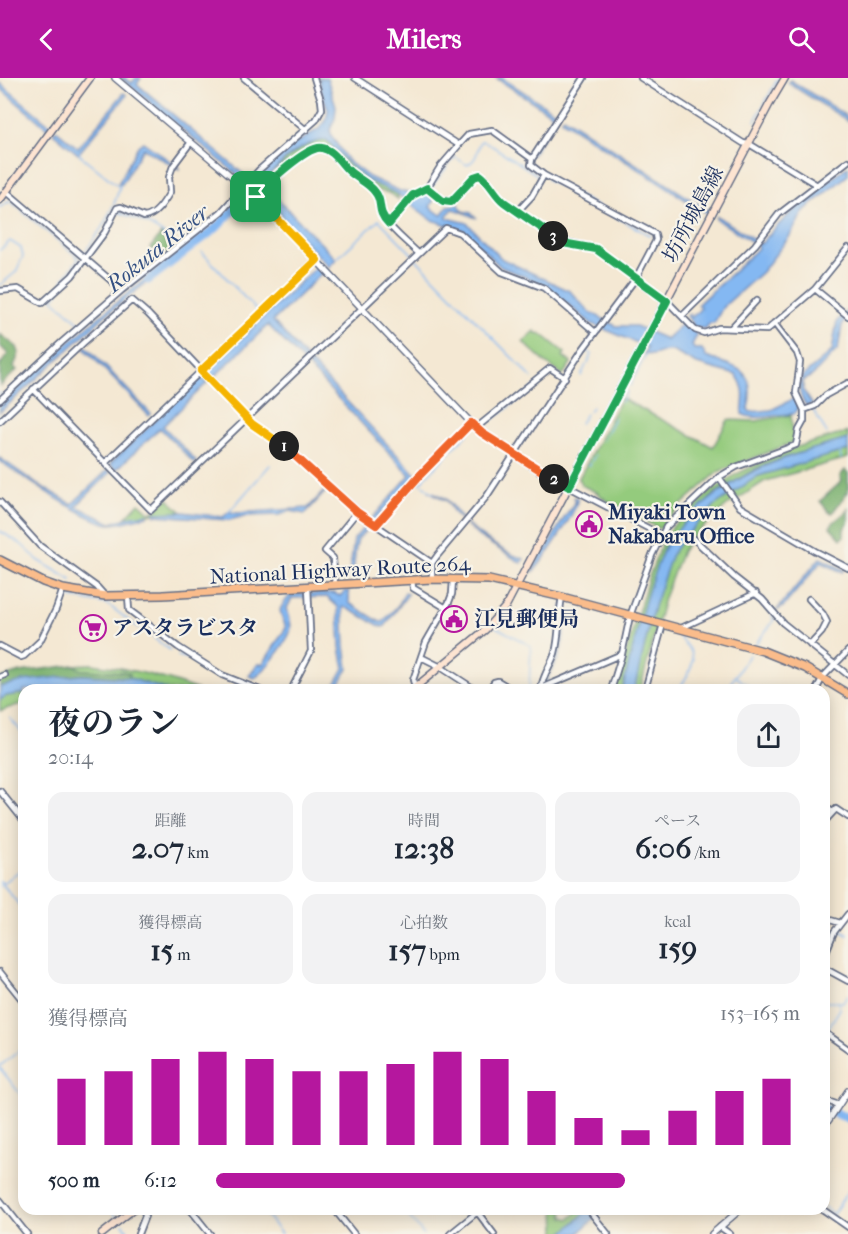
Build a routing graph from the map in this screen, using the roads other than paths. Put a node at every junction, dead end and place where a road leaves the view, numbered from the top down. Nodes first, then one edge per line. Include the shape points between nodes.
1 (90, 78) edge
2 (115, 78) edge
3 (244, 78) edge
4 (314, 78) edge
5 (355, 78) edge
6 (584, 78) edge
7 (641, 78) edge
8 (785, 78) edge
9 (306, 130) junction
10 (192, 142) junction
11 (459, 145) junction
12 (748, 146) junction
13 (532, 159) junction
14 (848, 161) edge
15 (544, 175) junction
16 (817, 185) junction
17 (244, 186) junction
18 (427, 188) junction
19 (7, 192) junction
20 (256, 197) junction
21 (0, 199) edge
22 (518, 211) junction
23 (389, 224) junction
24 (848, 248) edge
25 (419, 254) junction
26 (86, 258) junction
27 (317, 260) junction
28 (636, 278) junction
29 (815, 289) junction
30 (122, 290) junction
31 (0, 291) edge
32 (757, 300) dead end
33 (667, 301) junction
34 (362, 308) junction
35 (846, 314) edge
36 (682, 316) junction
37 (774, 323) junction
38 (731, 328) junction
39 (596, 330) junction
40 (201, 371) junction
41 (565, 378) junction
42 (848, 382) edge
43 (33, 389) junction
44 (0, 400) edge
45 (804, 410) junction
46 (246, 419) junction
47 (0, 421) edge
48 (473, 425) junction
49 (515, 453) junction
50 (105, 463) junction
51 (720, 478) junction
52 (569, 487) junction
53 (0, 502) edge
54 (357, 512) junction
55 (373, 523) junction
56 (661, 535) junction
57 (694, 539) dead end
58 (1, 563) edge
59 (432, 563) junction
60 (848, 568) edge
61 (432, 579) junction
62 (453, 579) junction
63 (412, 580) junction
64 (335, 585) junction
65 (517, 586) junction
66 (63, 589) junction
67 (308, 592) junction
68 (756, 593) junction
69 (105, 596) junction
70 (128, 596) junction
71 (562, 597) junction
72 (809, 598) dead end
73 (446, 608) junction
74 (632, 616) junction
75 (663, 624) junction
76 (681, 628) junction
77 (810, 645) junction
78 (0, 646) edge
79 (848, 651) edge
80 (622, 654) junction
81 (421, 657) junction
82 (439, 666) junction
83 (835, 666) junction
84 (848, 675) edge
85 (823, 677) junction
86 (245, 684) edge
87 (294, 684) edge
88 (413, 684) edge
89 (419, 684) edge
90 (467, 684) edge
91 (541, 684) edge
92 (549, 684) edge
93 (613, 684) edge
94 (647, 684) edge
95 (819, 684) edge
96 (848, 694) edge
97 (0, 791) edge
98 (832, 812) joint
99 (18, 814) edge
100 (830, 814) edge
101 (848, 817) edge
102 (848, 914) edge
103 (830, 920) edge
104 (840, 923) junction
105 (830, 944) edge
106 (830, 971) edge
107 (0, 972) edge
108 (848, 981) edge
109 (18, 994) edge
110 (830, 1036) edge
111 (848, 1049) edge
112 (848, 1091) edge
113 (830, 1102) edge
114 (839, 1105) junction
115 (830, 1117) edge
116 (0, 1200) edge
117 (126, 1215) edge
118 (144, 1215) edge
119 (195, 1215) edge
120 (339, 1215) edge
121 (472, 1215) edge
122 (481, 1215) edge
123 (592, 1215) edge
124 (734, 1215) edge
125 (830, 1215) edge
126 (720, 1227) junction
127 (848, 1227) edge
128 (27, 1234) edge
129 (102, 1234) edge
130 (138, 1234) edge
131 (210, 1234) edge
132 (354, 1234) edge
133 (450, 1234) edge
134 (494, 1234) edge
135 (608, 1234) edge
136 (712, 1234) edge
137 (730, 1234) edge

1 - 19 main road
2 - 10 street
3 - 9 street
4 - 9 street via 321,109
5 - 11 street
6 - 13 street
7 - 12 street
8 - 12 main road, 坊所城島線
9 - 17 street
10 - 17 street
10 - 26 street via 174,164 169,177 170,192 152,215 144,217 117,208
11 - 13 street via 469,134 492,130
11 - 18 street
12 - 16 street
12 - 33 main road, 坊所城島線
13 - 15 street via 531,165
14 - 16 street
15 - 22 street
15 - 28 street via 655,234 656,240
16 - 36 street via 779,214 757,243
17 - 20 street
17 - 30 street via 207,223
18 - 22 street via 443,201 451,202 480,175 498,197
18 - 23 street via 413,195
19 - 21 main road
19 - 26 street
20 - 23 street via 294,162 318,147 323,148 374,189 381,215
20 - 27 street
22 - 28 street via 558,240 596,249
23 - 25 street
24 - 29 street
25 - 34 street
25 - 39 street via 443,229 458,231 499,270 543,288
26 - 30 street
26 - 31 street via 64,285 42,303 18,289
27 - 34 street
27 - 40 street
28 - 33 street
28 - 39 street
29 - 35 street
29 - 37 street
30 - 44 street
32 - 38 street
33 - 36 street
33 - 52 main road, 坊所城島線
34 - 46 street
34 - 48 street
36 - 38 street via 692,328 708,333
37 - 38 street via 767,330
37 - 45 street via 797,353 800,369 796,393
39 - 41 street
40 - 43 street via 132,300
40 - 46 street
40 - 50 street
41 - 48 street via 550,368
41 - 49 street
42 - 45 street
43 - 47 street
43 - 50 street
45 - 51 street via 796,445
46 - 50 street via 151,510
46 - 54 street via 284,446
48 - 49 street
48 - 55 street
49 - 52 street
49 - 59 street via 487,496
51 - 56 street
51 - 60 street via 740,507
52 - 56 street
52 - 65 main road, 坊所城島線
53 - 69 street via 40,546 97,586
54 - 55 street
54 - 64 street via 325,551 333,558
55 - 59 street
56 - 74 street
57 - 68 street
58 - 66 highway, National Highway Route 264
59 - 61 street
61 - 62 highway, National Highway Route 264
61 - 63 highway, National Highway Route 264
62 - 65 highway, National Highway Route 264
62 - 73 street
63 - 64 highway, National Highway Route 264
63 - 73 street via 412,588
64 - 67 highway, National Highway Route 264
65 - 71 highway, National Highway Route 264
65 - 82 main road, 坊所城島線 via 506,606 484,630
66 - 69 highway, National Highway Route 264
66 - 78 street via 40,641 24,656
67 - 70 highway, National Highway Route 264
67 - 87 street via 311,651
68 - 76 street
68 - 77 street
69 - 70 highway, National Highway Route 264
70 - 86 street via 132,613 222,675
71 - 74 highway, National Highway Route 264
71 - 91 street via 559,637
72 - 77 street via 827,622
73 - 81 street
74 - 75 highway, National Highway Route 264
74 - 80 street
75 - 76 highway, National Highway Route 264
75 - 94 street
76 - 85 highway, National Highway Route 264 via 763,651
77 - 83 street
79 - 83 street
80 - 92 street
80 - 93 street
81 - 82 street
81 - 88 street
82 - 89 main road, 坊所城島線
82 - 90 street
83 - 84 street
83 - 85 street
85 - 95 street
85 - 96 highway, National Highway Route 264
97 - 99 street
98 - 100 street
98 - 101 street via 838,809
102 - 104 street
103 - 104 street
104 - 105 street
106 - 108 street
107 - 109 street
110 - 111 street
112 - 114 street
113 - 114 street
114 - 115 street
116 - 128 street
117 - 129 main road
118 - 130 street
119 - 131 street
120 - 132 street
121 - 133 street
122 - 134 street
123 - 135 street
124 - 126 street
125 - 127 street
126 - 136 street
126 - 137 street

